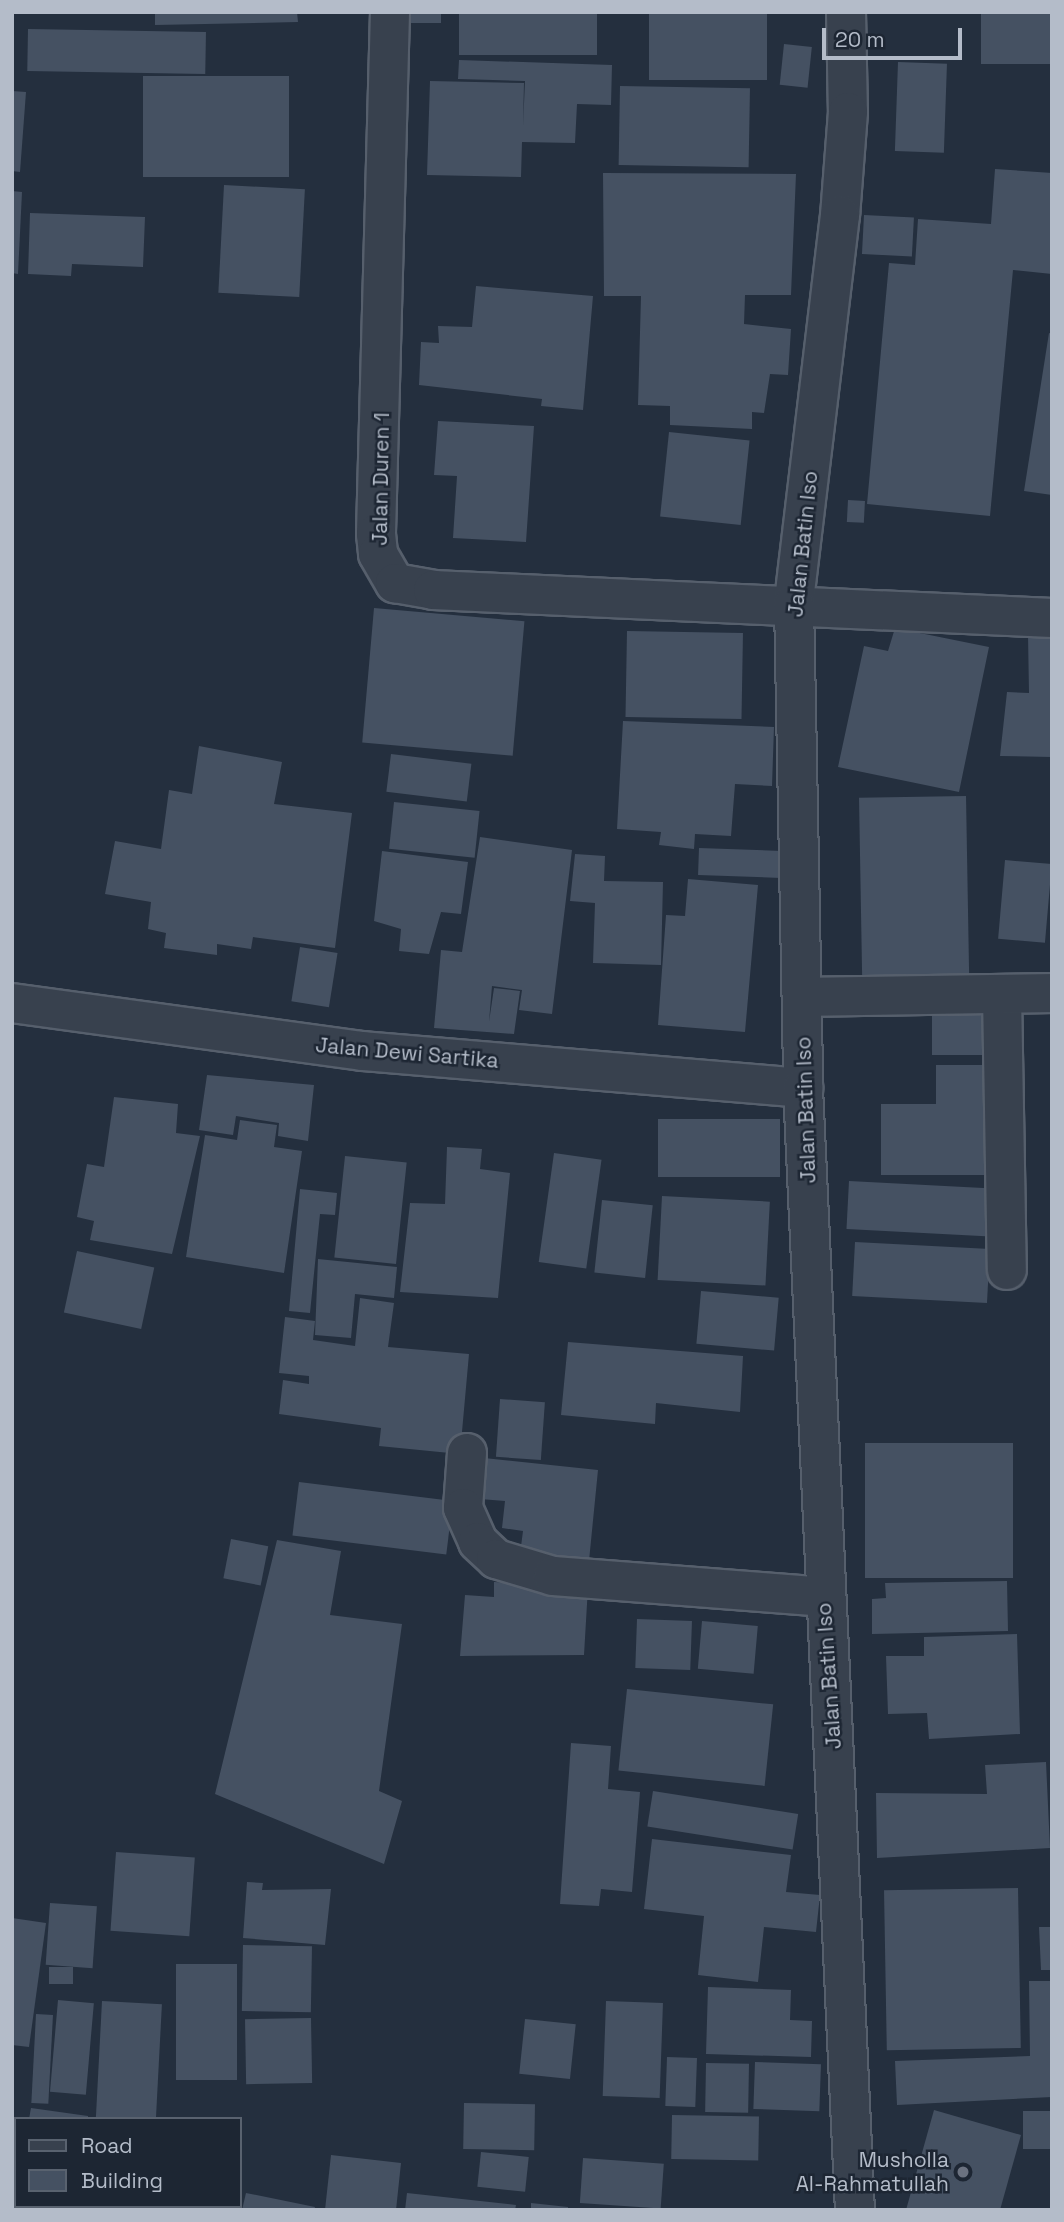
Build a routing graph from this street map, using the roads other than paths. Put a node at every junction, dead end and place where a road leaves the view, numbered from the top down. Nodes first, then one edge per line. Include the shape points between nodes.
1 (390, 12) edge
2 (846, 12) edge
3 (794, 603) junction
4 (1052, 618) edge
5 (1052, 993) edge
6 (1002, 994) junction
7 (802, 998) junction
8 (12, 1003) edge
9 (803, 1088) junction
10 (1007, 1270) dead end
11 (467, 1452) dead end
12 (823, 1597) junction
13 (855, 2210) edge

1 - 3 street, Jalan Duren 1 via 376,534 386,571 395,583 433,590
2 - 3 street, Jalan Batin Iso via 848,112 840,215
3 - 4 street, Jalan Duren 1
3 - 7 street, Jalan Batin Iso
5 - 6 street
6 - 7 street
6 - 10 street
7 - 9 street, Jalan Batin Iso
8 - 9 street, Jalan Dewi Sartika via 362,1051
9 - 12 street, Jalan Batin Iso
11 - 12 street via 463,1508 478,1542 496,1559 553,1576
12 - 13 street, Jalan Batin Iso

